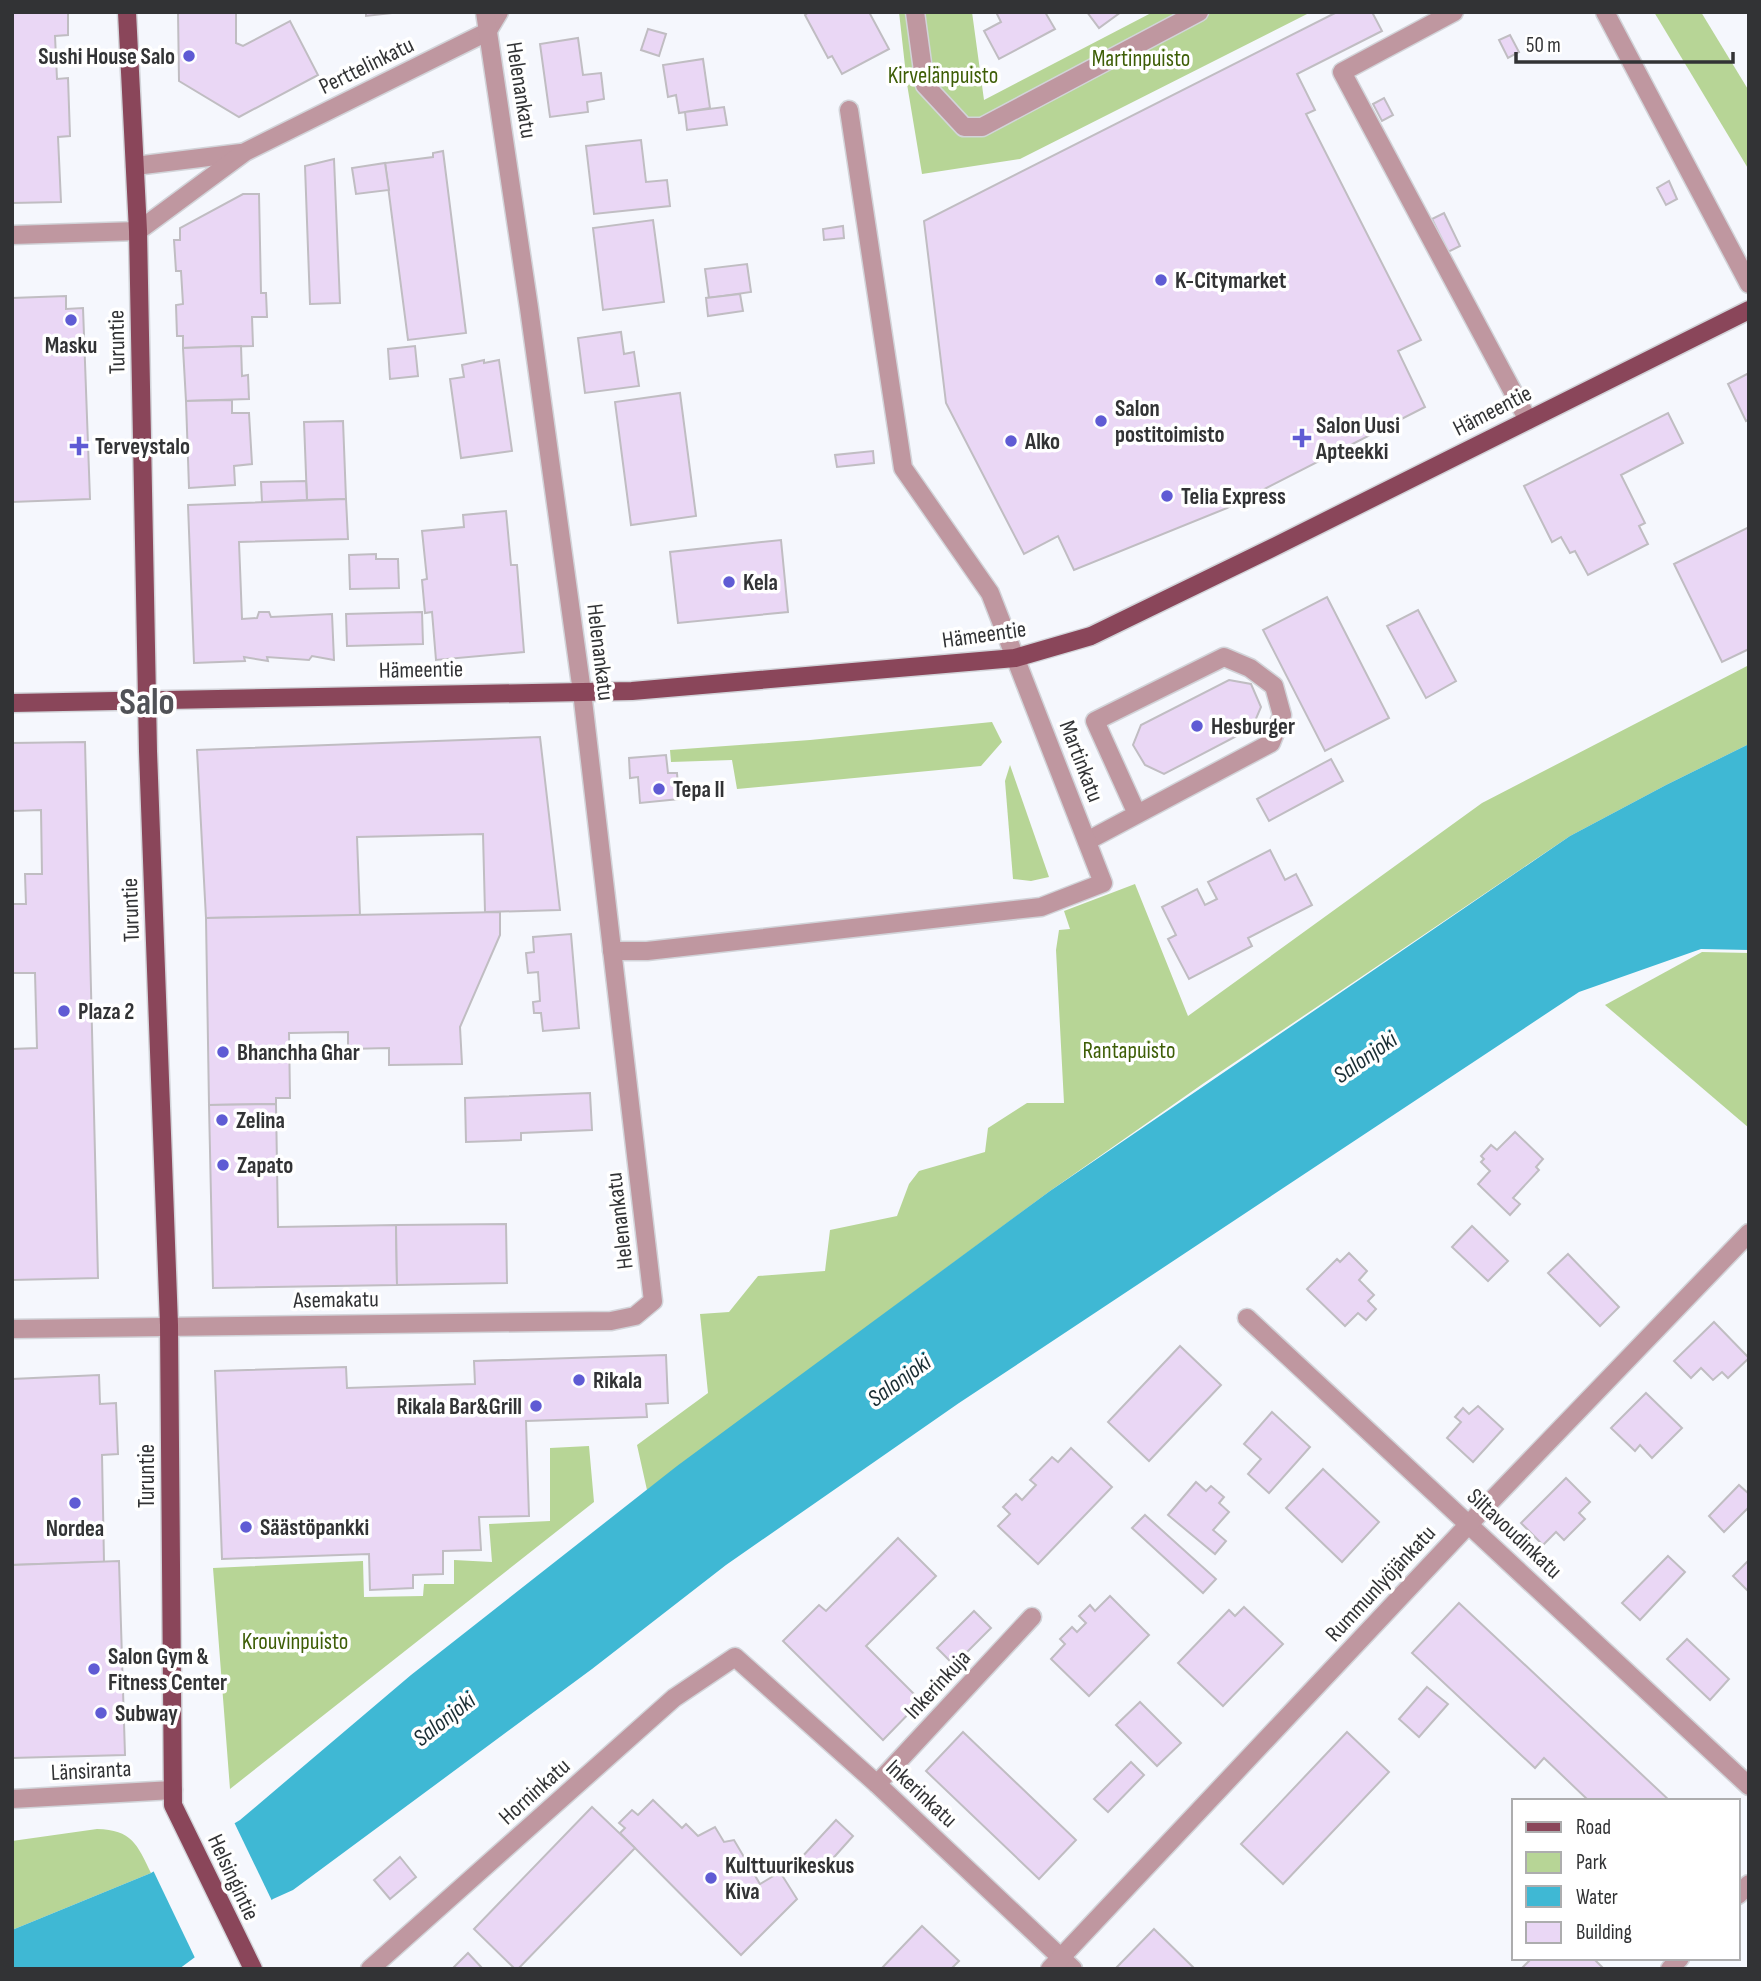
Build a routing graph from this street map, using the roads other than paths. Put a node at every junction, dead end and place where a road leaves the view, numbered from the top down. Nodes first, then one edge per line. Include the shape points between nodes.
1 (127, 12) edge
2 (485, 12) edge
3 (499, 12) edge
4 (915, 12) edge
5 (1199, 12) edge
6 (1454, 12) edge
7 (1605, 12) edge
8 (487, 32) junction
9 (849, 110) dead end
10 (245, 152) junction
11 (135, 166) junction
12 (138, 231) junction
13 (12, 235) edge
14 (1749, 284) edge
15 (1749, 310) edge
16 (1528, 420) junction
17 (1015, 658) junction
18 (582, 692) junction
19 (148, 700) junction
20 (12, 703) edge
21 (1138, 814) junction
22 (1087, 841) junction
23 (612, 951) junction
24 (1749, 1233) edge
25 (653, 1301) joint
26 (1247, 1318) dead end
27 (169, 1325) junction
28 (12, 1329) edge
29 (1469, 1524) junction
30 (1032, 1617) dead end
31 (735, 1657) joint
32 (877, 1784) junction
33 (1749, 1786) edge
34 (173, 1798) junction
35 (12, 1799) edge
36 (248, 1961) edge
37 (1062, 1965) edge
38 (370, 1969) edge

1 - 11 main road, Turuntie
2 - 8 street, Helenankatu
3 - 8 street
4 - 5 street via 925,85 964,127 982,127
6 - 16 street via 1342,72
7 - 14 street
8 - 10 street, Perttelinkatu
8 - 18 street, Helenankatu
9 - 17 street, Martinkatu via 902,468 990,593
10 - 11 street, Perttelinkatu
10 - 12 street, Perttelinkatu
11 - 12 main road, Turuntie
12 - 13 street
12 - 19 main road, Turuntie
15 - 16 main road, Hämeentie
16 - 17 main road, Hämeentie via 1091,636
17 - 18 main road, Hämeentie
17 - 22 street, Martinkatu
18 - 19 main road, Hämeentie
18 - 23 street, Helenankatu
19 - 20 main road, Hämeentie
19 - 27 main road, Turuntie
21 - 21 street via 1271,743 1282,715 1274,686 1250,668 1224,657 1094,721
21 - 22 street
22 - 23 street, Martinkatu via 1103,883 1041,907 647,951
23 - 25 street, Helenankatu
24 - 29 street, Rummunlyöjänkatu
25 - 27 street, Asemakatu via 635,1317 611,1321
26 - 29 street, Siltavoudinkatu
27 - 28 street, Asemakatu
27 - 34 main road, Turuntie
29 - 33 street, Siltavoudinkatu
29 - 37 street, Rummunlyöjänkatu
30 - 32 street, Inkerinkuja
31 - 32 street, Inkerinkatu
31 - 38 street, Horninkatu via 674,1698
32 - 37 street, Inkerinkatu
34 - 35 street, Länsiranta
34 - 36 main road, Helsingintie

